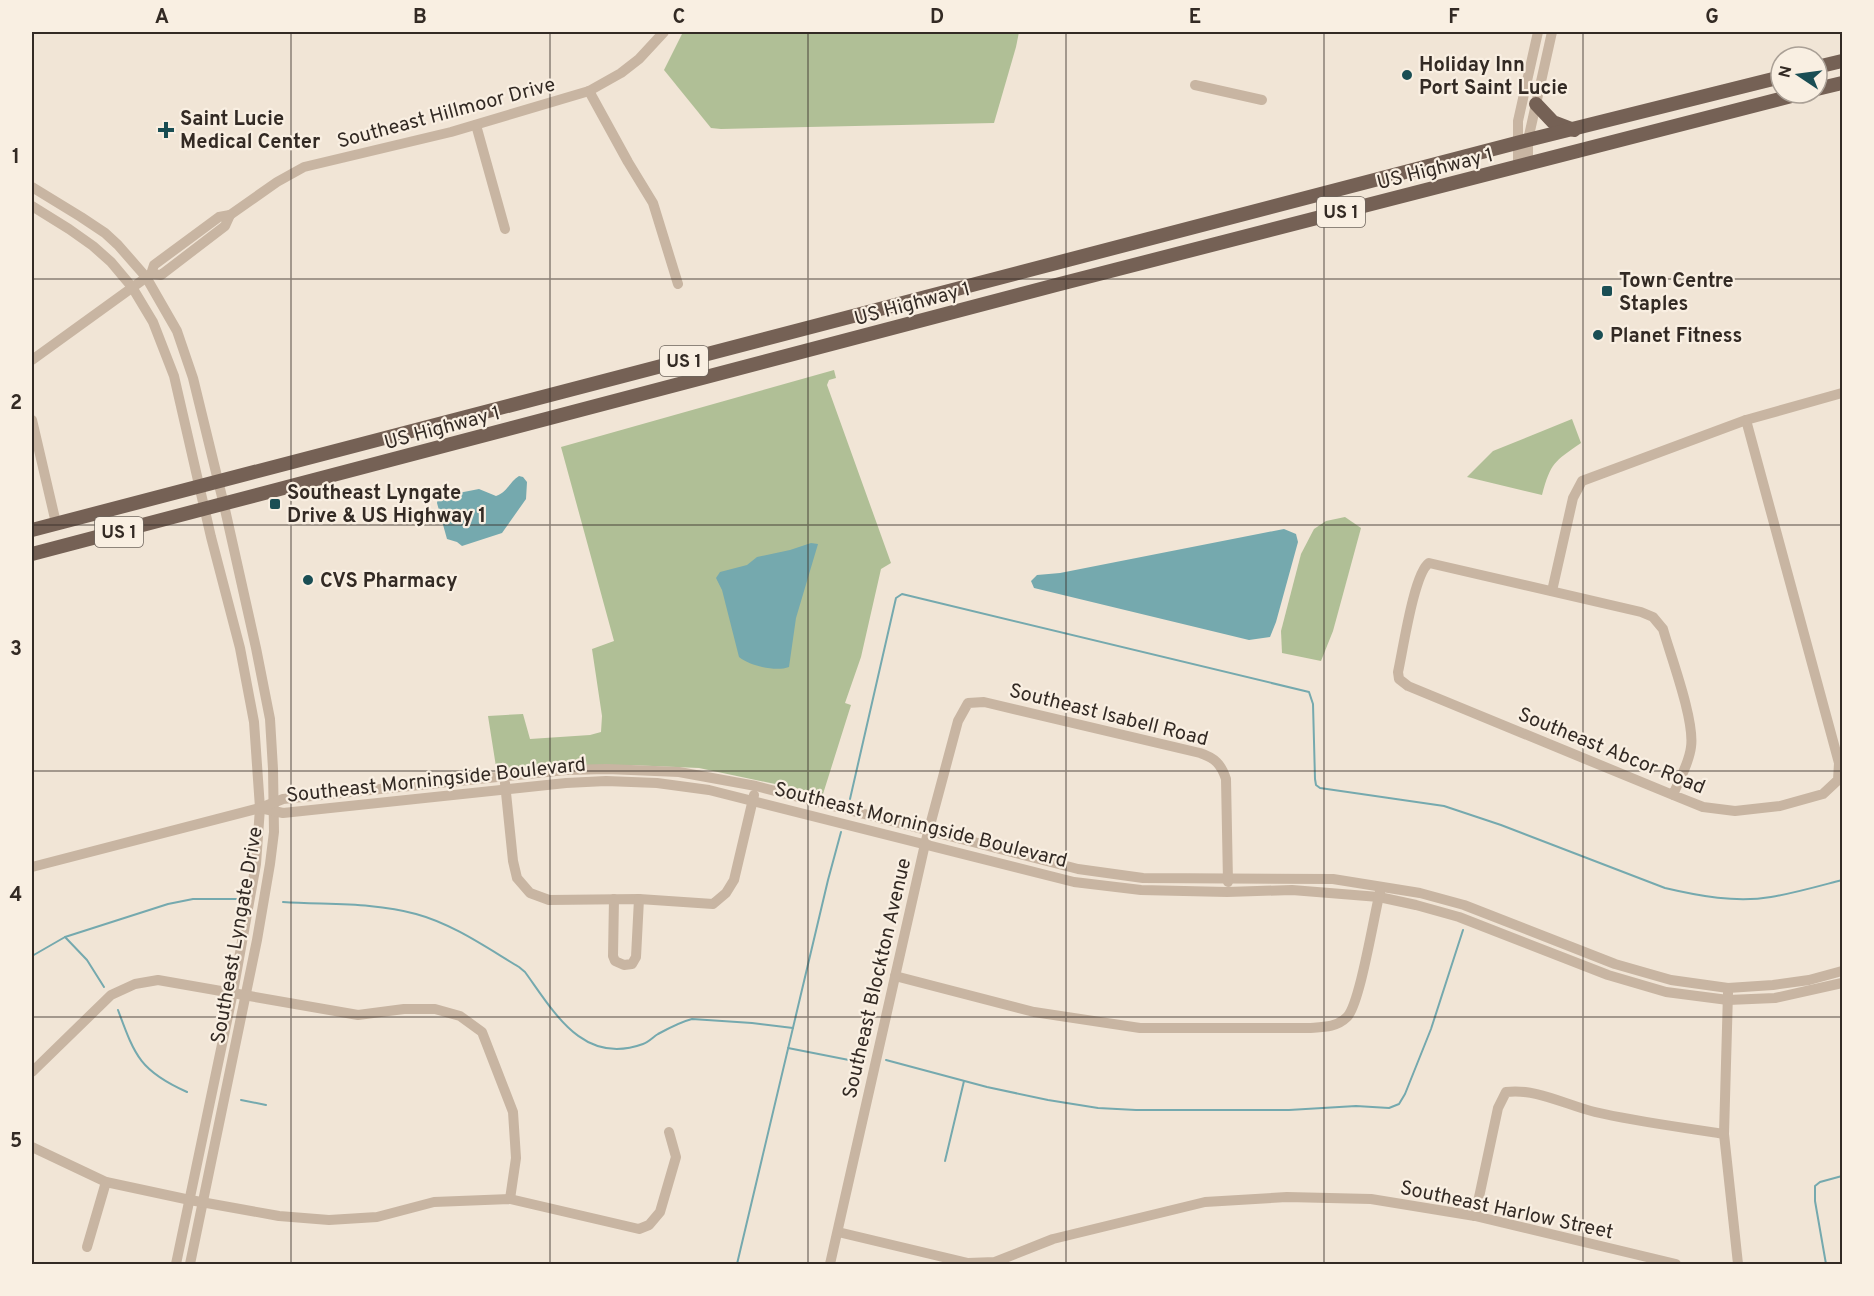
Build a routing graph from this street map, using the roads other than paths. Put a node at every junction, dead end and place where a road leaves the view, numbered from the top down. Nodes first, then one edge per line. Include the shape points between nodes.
1 (664, 32) edge
2 (1538, 32) edge
3 (1552, 32) edge
4 (1769, 80) edge
5 (1195, 85) dead end
6 (589, 91) junction
7 (1262, 100) dead end
8 (1769, 102) edge
9 (1536, 104) junction
10 (476, 125) junction
11 (1574, 130) junction
12 (1523, 142) junction
13 (1523, 166) junction
14 (32, 187) edge
15 (32, 206) edge
16 (505, 229) dead end
17 (1186, 231) junction
18 (1150, 240) junction
19 (1166, 258) junction
20 (1127, 267) junction
21 (149, 275) junction
22 (678, 284) dead end
23 (132, 287) junction
24 (700, 357) junction
25 (32, 360) edge
26 (676, 363) junction
27 (685, 383) junction
28 (652, 391) junction
29 (1842, 393) edge
30 (32, 420) edge
31 (1746, 420) junction
32 (218, 482) junction
33 (200, 487) junction
34 (224, 505) junction
35 (206, 510) junction
36 (56, 523) junction
37 (32, 530) edge
38 (32, 554) edge
39 (1552, 591) junction
40 (968, 703) joint
41 (634, 769) junction
42 (504, 777) junction
43 (633, 782) junction
44 (756, 786) junction
45 (388, 788) junction
46 (505, 789) junction
47 (1672, 795) junction
48 (753, 800) junction
49 (389, 802) junction
50 (260, 808) junction
51 (274, 808) junction
52 (928, 832) junction
53 (925, 844) junction
54 (32, 867) edge
55 (1228, 878) junction
56 (1382, 885) junction
57 (1227, 892) junction
58 (1379, 897) junction
59 (614, 899) junction
60 (639, 899) junction
61 (1500, 920) junction
62 (1495, 931) junction
63 (1615, 964) junction
64 (1842, 971) edge
65 (1608, 975) junction
66 (895, 976) junction
67 (1842, 983) edge
68 (1728, 988) junction
69 (233, 992) junction
70 (246, 995) junction
71 (1728, 1000) junction
72 (32, 1072) edge
73 (669, 1132) dead end
74 (1724, 1134) junction
75 (32, 1147) edge
76 (106, 1182) junction
77 (510, 1199) junction
78 (190, 1200) junction
79 (203, 1202) junction
80 (1475, 1216) junction
81 (838, 1232) junction
82 (87, 1247) dead end
83 (176, 1264) edge
84 (190, 1264) edge
85 (830, 1264) edge
86 (968, 1264) edge
87 (1676, 1264) edge
88 (1738, 1264) edge

1 - 6 street, Southeast Hillmoor Drive via 630,66
2 - 12 street via 1518,121
3 - 9 street
4 - 11 main road, US Highway 1 / US 1
5 - 7 street
6 - 10 street, Southeast Hillmoor Drive
6 - 22 street via 653,203
8 - 13 main road, US Highway 1 / US 1
9 - 11 main road via 1553,122
9 - 12 street
10 - 16 street
10 - 21 street, Southeast Hillmoor Drive via 304,167 230,215 225,226 161,275
11 - 12 main road, US Highway 1 / US 1
12 - 13 street
12 - 17 main road, US Highway 1 / US 1
13 - 19 main road, US Highway 1 / US 1
14 - 21 street, Southeast Lyngate Drive via 105,233
15 - 23 street, Southeast Lyngate Drive via 93,246
17 - 18 main road, US Highway 1 / US 1
17 - 19 main road via 1171,245
18 - 20 main road via 1144,252
18 - 24 main road, US Highway 1 / US 1
19 - 20 main road, US Highway 1 / US 1
20 - 27 main road, US Highway 1 / US 1
21 - 23 street, Southeast Hillmoor Drive
21 - 32 street, Southeast Lyngate Drive via 186,355
23 - 25 street, Southeast Hillmoor Drive
23 - 33 street, Southeast Lyngate Drive via 153,322 174,376
24 - 26 main road, US Highway 1 / US 1
24 - 27 main road via 687,371
26 - 28 main road via 672,375
26 - 32 main road, US Highway 1 / US 1
27 - 28 main road, US Highway 1 / US 1
28 - 34 main road, US Highway 1 / US 1
29 - 31 street
30 - 36 street
31 - 39 street via 1582,482 1573,498
31 - 47 street, Southeast Abcor Road via 1839,763 1838,780 1823,794 1780,806 1735,811 1703,807
32 - 33 main road, US Highway 1 / US 1
32 - 34 street, Southeast Lyngate Drive
33 - 35 street, Southeast Lyngate Drive
33 - 36 main road, US Highway 1 / US 1
34 - 35 main road, US Highway 1 / US 1
34 - 51 street, Southeast Lyngate Drive via 270,719
35 - 38 main road, US Highway 1 / US 1
35 - 50 street, Southeast Lyngate Drive via 255,722
36 - 37 main road, US Highway 1 / US 1
39 - 47 street via 1641,612 1653,617 1663,629 1691,727 1692,747
39 - 47 street, Southeast Abcor Road via 1429,563 1423,567 1415,591 1399,679
40 - 52 street, Southeast Blockton Avenue via 958,721
40 - 55 street, Southeast Isabell Road via 984,702 1215,759 1223,771 1226,788
41 - 42 street, Southeast Morningside Boulevard via 566,770
41 - 43 street
41 - 44 street, Southeast Morningside Boulevard via 679,772
42 - 45 street, Southeast Morningside Boulevard
42 - 46 street
43 - 46 street, Southeast Morningside Boulevard
43 - 48 street, Southeast Morningside Boulevard via 678,785
44 - 48 street
44 - 52 street, Southeast Morningside Boulevard
45 - 49 street
45 - 51 street, Southeast Morningside Boulevard via 283,798
46 - 49 street, Southeast Morningside Boulevard
46 - 59 street via 517,878 530,893 549,900
48 - 53 street, Southeast Morningside Boulevard
48 - 60 street via 734,880 726,893 713,904
49 - 51 street, Southeast Morningside Boulevard via 283,813
50 - 51 street, Southeast Morningside Boulevard
50 - 54 street
50 - 69 street, Southeast Lyngate Drive via 256,864
51 - 70 street, Southeast Lyngate Drive via 270,864
52 - 53 street, Southeast Blockton Avenue
52 - 55 street, Southeast Morningside Boulevard via 1078,869 1143,878
53 - 57 street, Southeast Morningside Boulevard via 1074,882 1141,890
53 - 66 street, Southeast Blockton Avenue
55 - 56 street, Southeast Morningside Boulevard via 1333,879
55 - 57 street, Southeast Isabell Road
56 - 58 street
56 - 61 street, Southeast Morningside Boulevard via 1464,905
57 - 58 street, Southeast Morningside Boulevard via 1292,890
58 - 62 street, Southeast Morningside Boulevard via 1459,917
58 - 66 street via 1356,996 1348,1017 1332,1027 1140,1028 1034,1012
59 - 60 street
59 - 60 street via 613,956 624,965 632,964 636,957
61 - 62 street
61 - 63 street, Southeast Morningside Boulevard
62 - 65 street, Southeast Morningside Boulevard
63 - 65 street
63 - 68 street, Southeast Morningside Boulevard via 1671,980
64 - 68 street, Southeast Morningside Boulevard via 1809,980
65 - 71 street, Southeast Morningside Boulevard via 1666,992
66 - 81 street, Southeast Blockton Avenue
67 - 71 street, Southeast Morningside Boulevard via 1774,998
68 - 71 street
69 - 70 street
69 - 72 street via 158,980 135,984 111,995
69 - 78 street, Southeast Lyngate Drive
70 - 77 street via 358,1015 435,1009 460,1016 482,1032 513,1112 516,1158
70 - 79 street, Southeast Lyngate Drive
71 - 74 street
73 - 77 street via 676,1157 660,1212 649,1225 639,1229
74 - 80 street via 1630,1120 1522,1090 1506,1092 1498,1108
74 - 88 street
75 - 76 street
76 - 78 street
76 - 82 street
77 - 79 street via 434,1202 377,1217 329,1220 279,1216
78 - 79 street
78 - 83 street, Southeast Lyngate Drive
79 - 84 street, Southeast Lyngate Drive
80 - 86 street, Southeast Harlow Street via 1371,1199 1287,1197 1205,1202 1053,1239 995,1262
80 - 87 street, Southeast Harlow Street
81 - 85 street, Southeast Blockton Avenue
81 - 86 street, Southeast Harlow Street

